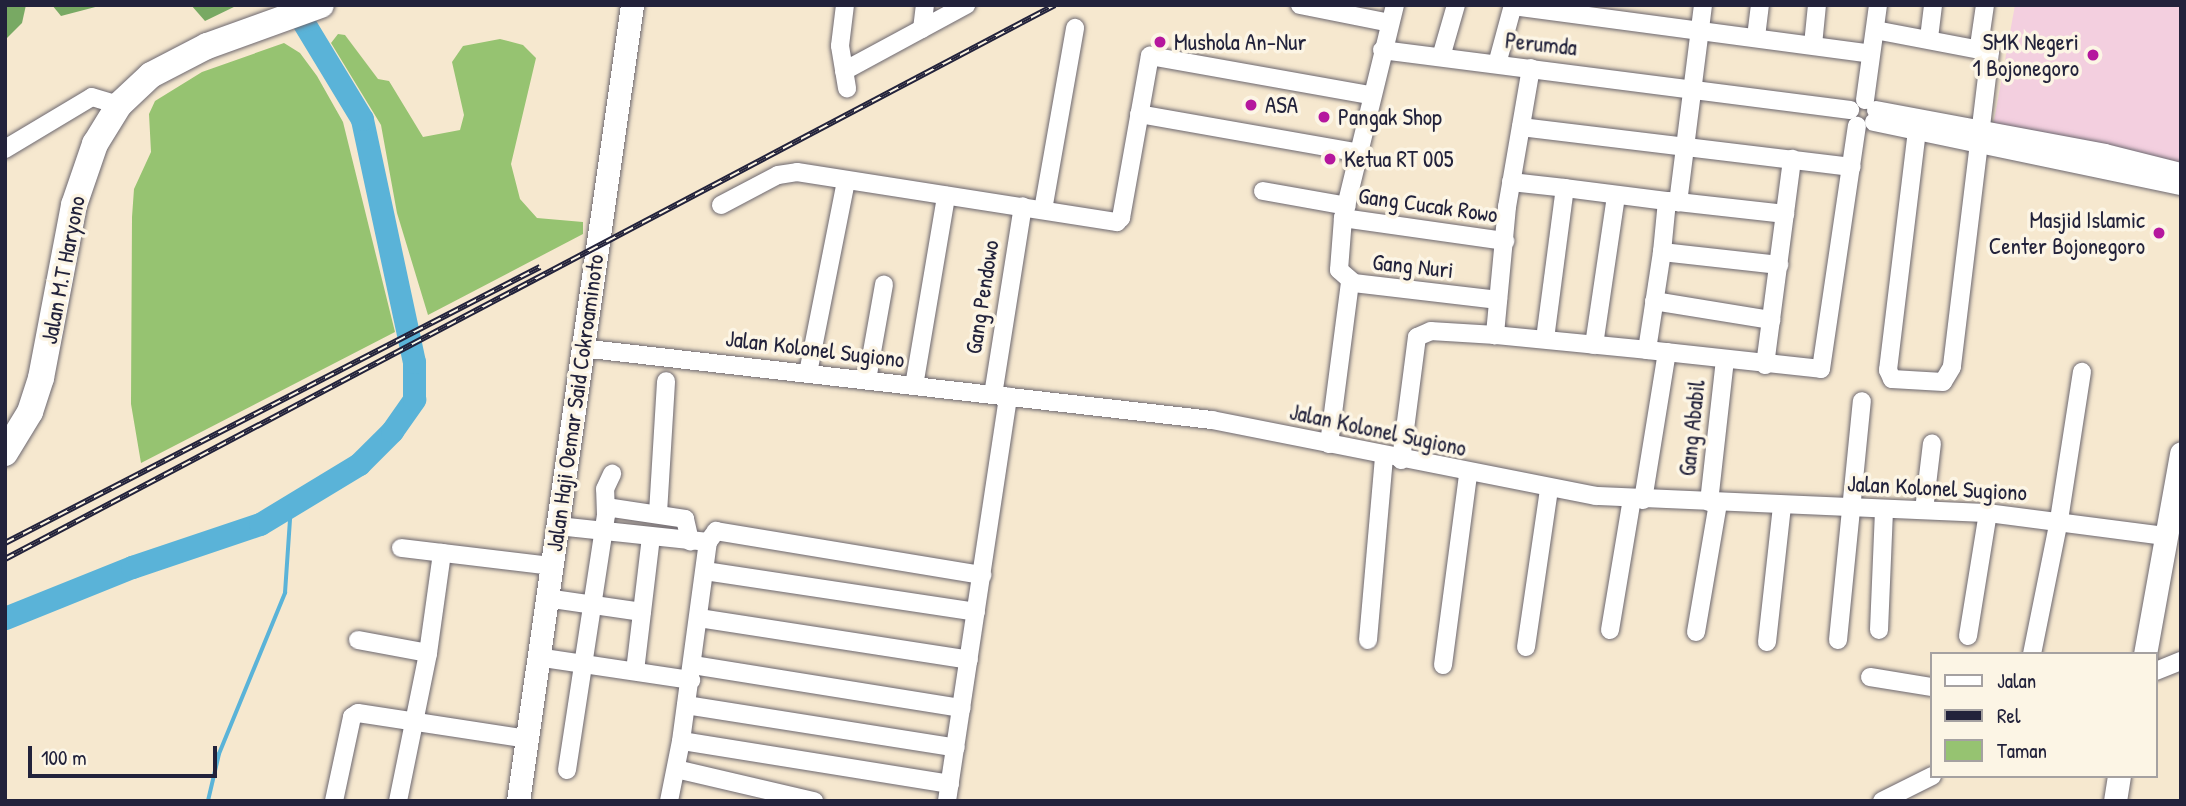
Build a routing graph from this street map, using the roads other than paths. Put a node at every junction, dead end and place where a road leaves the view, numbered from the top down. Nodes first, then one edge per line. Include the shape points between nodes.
1 (321, 5) edge
2 (632, 5) edge
3 (845, 5) edge
4 (925, 5) edge
5 (966, 5) edge
6 (1300, 5) edge
7 (1456, 5) edge
8 (1703, 5) edge
9 (1760, 5) edge
10 (1817, 5) edge
11 (1878, 5) edge
12 (1933, 5) edge
13 (1985, 5) edge
14 (1513, 6) edge
15 (1392, 14) edge
16 (1074, 28) dead end
17 (922, 29) junction
18 (1701, 30) junction
19 (1875, 30) junction
20 (1756, 37) junction
21 (1929, 38) junction
22 (1813, 45) junction
23 (1979, 46) junction
24 (1382, 50) junction
25 (1871, 54) junction
26 (1441, 57) junction
27 (1497, 64) junction
28 (1531, 68) junction
29 (1694, 88) junction
30 (1370, 95) junction
31 (119, 105) junction
32 (1139, 114) junction
33 (1864, 114) junction
34 (1521, 127) junction
35 (1917, 131) junction
36 (1979, 135) junction
37 (1684, 147) junction
38 (5, 149) edge
39 (1360, 153) junction
40 (1792, 159) junction
41 (1852, 167) junction
42 (2181, 172) edge
43 (846, 181) junction
44 (1511, 182) junction
45 (2181, 186) edge
46 (1564, 188) junction
47 (1264, 191) dead end
48 (1616, 195) junction
49 (946, 196) junction
50 (1672, 201) junction
51 (721, 205) dead end
52 (1023, 206) junction
53 (1043, 210) junction
54 (1345, 212) junction
55 (1785, 214) junction
56 (1505, 241) junction
57 (1662, 252) junction
58 (1779, 265) junction
59 (1350, 282) junction
60 (884, 285) dead end
61 (1498, 300) junction
62 (1654, 301) junction
63 (1771, 320) junction
64 (1495, 335) junction
65 (1545, 339) junction
66 (1594, 345) junction
67 (581, 348) junction
68 (1647, 350) junction
69 (1667, 352) junction
70 (1725, 360) junction
71 (1765, 365) junction
72 (2082, 372) dead end
73 (808, 373) junction
74 (867, 380) junction
75 (666, 381) dead end
76 (914, 386) junction
77 (1001, 396) junction
78 (1862, 401) dead end
79 (9, 442) edge
80 (1932, 443) dead end
81 (1329, 444) junction
82 (2181, 453) edge
83 (1392, 458) junction
84 (612, 474) dead end
85 (1468, 474) junction
86 (1549, 489) junction
87 (1637, 499) junction
88 (1713, 503) junction
89 (1782, 506) junction
90 (606, 507) junction
91 (1849, 508) junction
92 (1884, 509) junction
93 (1924, 510) junction
94 (658, 513) junction
95 (1988, 513) junction
96 (2059, 520) junction
97 (558, 526) junction
98 (603, 533) junction
99 (2166, 536) junction
100 (652, 537) junction
101 (699, 541) junction
102 (401, 548) dead end
103 (442, 552) junction
104 (552, 566) junction
105 (705, 571) junction
106 (982, 575) junction
107 (547, 598) junction
108 (591, 605) junction
109 (642, 612) junction
110 (976, 612) junction
111 (699, 618) junction
112 (1610, 629) dead end
113 (1879, 630) dead end
114 (1696, 632) dead end
115 (1968, 636) dead end
116 (358, 640) dead end
117 (1368, 640) dead end
118 (1838, 640) dead end
119 (1767, 642) dead end
120 (1526, 647) dead end
121 (2032, 652) edge
122 (2145, 652) edge
123 (428, 653) junction
124 (537, 657) junction
125 (969, 660) junction
126 (2181, 661) edge
127 (582, 664) junction
128 (1443, 666) dead end
129 (2158, 670) edge
130 (635, 671) junction
131 (692, 672) junction
132 (1870, 677) dead end
133 (1930, 687) edge
134 (687, 705) junction
135 (962, 708) junction
136 (412, 720) junction
137 (527, 739) junction
138 (681, 741) junction
139 (956, 747) junction
140 (676, 769) junction
141 (567, 770) dead end
142 (1930, 777) edge
143 (2119, 778) edge
144 (948, 792) edge
145 (334, 801) edge
146 (398, 801) edge
147 (518, 801) edge
148 (669, 801) edge
149 (814, 801) edge
150 (1882, 801) edge
151 (2115, 801) edge

1 - 31 highway, Jalan M.T Haryono via 252,28 150,75
2 - 67 main road, Jalan Haji Oemar Said Cokroaminoto
3 - 17 street via 841,37 846,80
4 - 17 street
5 - 17 street
6 - 15 street
7 - 26 street
8 - 18 street
9 - 20 street
10 - 22 street
11 - 19 street
12 - 21 street
13 - 23 street
14 - 18 street, Perumda
14 - 27 street
15 - 24 street, Gang Nuri
16 - 53 street
18 - 20 street, Perumda
18 - 29 street
19 - 21 street
19 - 25 street
20 - 22 street, Perumda
21 - 23 street
22 - 25 street, Perumda
23 - 36 street via 1990,52
24 - 26 street, Perumda
24 - 30 street, Gang Nuri
25 - 33 street
26 - 27 street, Perumda
27 - 28 street, Perumda
28 - 29 street, Perumda
28 - 34 street
29 - 33 street, Perumda
29 - 37 street
30 - 32 street via 1152,56
30 - 39 street, Gang Nuri
31 - 38 street via 99,97 85,100
31 - 79 highway, Jalan M.T Haryono via 95,144 74,205 41,378
32 - 39 street
32 - 53 street via 1120,220
33 - 35 street
33 - 36 street
33 - 41 street
34 - 37 street
34 - 44 street
35 - 36 street
35 - 36 street via 1888,362 1892,379 1943,382 1950,374
36 - 42 street
36 - 45 street
37 - 40 street
37 - 50 street
39 - 54 street, Gang Nuri
40 - 41 street
40 - 55 street
41 - 71 street via 1823,366 1818,371
43 - 49 street
43 - 51 street via 787,173
43 - 73 street
44 - 46 street
44 - 56 street
46 - 48 street
46 - 65 street
47 - 54 street, Gang Cucak Rowo
48 - 50 street
48 - 66 street
49 - 52 street
49 - 76 street
50 - 55 street
50 - 57 street
52 - 53 street
52 - 77 street, Gang Pendowo
54 - 56 street, Gang Cucak Rowo
54 - 59 street, Gang Nuri via 1337,265
55 - 58 street
56 - 61 street
57 - 58 street
57 - 62 street
58 - 63 street
59 - 61 street, Gang Nuri
59 - 81 street
60 - 74 street
61 - 64 street
62 - 63 street
62 - 68 street
63 - 71 street
64 - 65 street
64 - 83 street via 1431,331 1417,337
65 - 66 street
66 - 68 street
67 - 73 street, Jalan Kolonel Sugiono
67 - 97 main road, Jalan Haji Oemar Said Cokroaminoto
68 - 69 street
69 - 70 street
69 - 87 street
70 - 71 street
70 - 88 street, Gang Ababil
72 - 96 street
73 - 74 street, Jalan Kolonel Sugiono
74 - 76 street, Jalan Kolonel Sugiono
75 - 94 street
76 - 77 street, Jalan Kolonel Sugiono
77 - 81 street, Jalan Kolonel Sugiono via 1212,420
77 - 106 street, Gang Pendowo
78 - 91 street
80 - 93 street
81 - 83 street, Jalan Kolonel Sugiono
82 - 99 main road
83 - 85 street, Jalan Kolonel Sugiono
83 - 117 street
84 - 90 street via 605,489
85 - 86 street, Jalan Kolonel Sugiono
85 - 128 street
86 - 87 street, Jalan Kolonel Sugiono
86 - 120 street
87 - 88 street, Jalan Kolonel Sugiono
87 - 112 street
88 - 89 street, Jalan Kolonel Sugiono
88 - 114 street, Gang Ababil
89 - 91 street, Jalan Kolonel Sugiono
89 - 119 street
90 - 94 street
90 - 98 street
91 - 92 street, Jalan Kolonel Sugiono
91 - 118 street
92 - 93 street, Jalan Kolonel Sugiono
92 - 113 street
93 - 95 street, Jalan Kolonel Sugiono
94 - 101 street via 685,519
95 - 96 street, Jalan Kolonel Sugiono
95 - 115 street
96 - 99 street, Jalan Kolonel Sugiono
96 - 121 street
97 - 98 street
97 - 104 main road, Jalan Haji Oemar Said Cokroaminoto
98 - 100 street
98 - 108 street
99 - 122 main road
100 - 101 street
100 - 109 street
101 - 105 street
101 - 106 street via 716,531
102 - 103 street
103 - 104 street
103 - 123 street
104 - 107 main road, Jalan Haji Oemar Said Cokroaminoto
105 - 110 street
105 - 111 street
106 - 110 street, Gang Pendowo
107 - 108 street
107 - 124 main road, Jalan Haji Oemar Said Cokroaminoto
108 - 109 street
108 - 127 street
109 - 130 street
110 - 125 street, Gang Pendowo
111 - 125 street
111 - 131 street
116 - 123 street
123 - 136 street
124 - 127 street
124 - 137 main road, Jalan Haji Oemar Said Cokroaminoto
125 - 135 street, Gang Pendowo
126 - 129 street
127 - 130 street
127 - 141 street
130 - 131 street
131 - 134 street
131 - 135 street
132 - 133 street
134 - 138 street
134 - 139 street
135 - 139 street, Gang Pendowo
136 - 137 street
136 - 145 street via 358,713 352,717
136 - 146 street
137 - 147 main road, Jalan Haji Oemar Said Cokroaminoto
138 - 140 street
138 - 144 street
139 - 144 street, Gang Pendowo
140 - 148 street
140 - 149 street
142 - 150 street
143 - 151 main road

